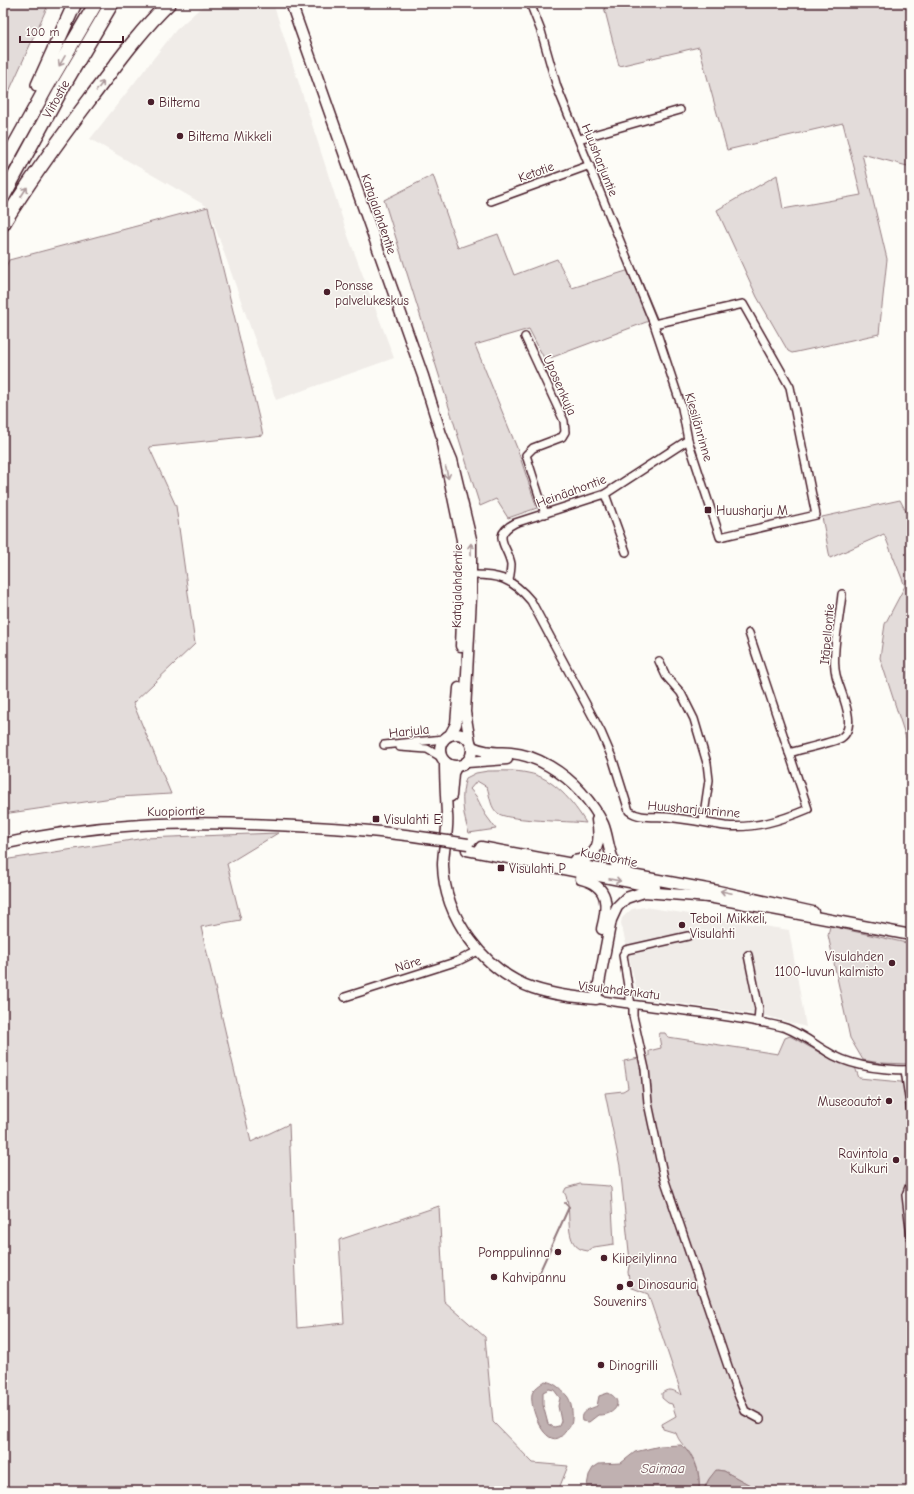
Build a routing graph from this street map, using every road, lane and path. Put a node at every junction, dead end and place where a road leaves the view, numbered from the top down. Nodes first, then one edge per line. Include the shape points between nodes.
1 (76, 3) edge
2 (96, 3) edge
3 (112, 3) edge
4 (169, 3) edge
5 (291, 3) edge
6 (530, 3) edge
7 (680, 110) dead end
8 (579, 139) junction
9 (4, 165) edge
10 (590, 165) junction
11 (3, 197) edge
12 (491, 201) dead end
13 (3, 224) edge
14 (654, 324) junction
15 (526, 337) dead end
16 (688, 440) junction
17 (605, 494) junction
18 (544, 514) junction
19 (626, 552) dead end
20 (468, 575) junction
21 (509, 580) junction
22 (842, 594) dead end
23 (749, 633) dead end
24 (659, 661) dead end
25 (447, 737) junction
26 (471, 744) junction
27 (789, 753) junction
28 (443, 760) junction
29 (467, 762) junction
30 (456, 766) junction
31 (550, 767) junction
32 (447, 814) junction
33 (596, 814) junction
34 (702, 821) junction
35 (3, 844) edge
36 (526, 859) junction
37 (651, 878) junction
38 (710, 897) junction
39 (859, 924) junction
40 (911, 935) edge
41 (688, 936) dead end
42 (478, 951) junction
43 (748, 955) dead end
44 (344, 997) dead end
45 (592, 999) junction
46 (632, 1005) junction
47 (758, 1022) junction
48 (908, 1070) edge
49 (911, 1112) edge
50 (911, 1182) edge
51 (911, 1237) edge
52 (760, 1419) dead end

1 - 9 highway
2 -> 9 highway, Viitostie
3 - 11 highway, Viitostie via 58,95
13 -> 4 highway via 97,89 142,32
5 - 20 street, Katajalahdentie via 452,460 471,539
6 - 8 street, Huusharjuntie via 541,31 557,88
7 - 8 street
8 - 10 street, Huusharjuntie
10 - 12 street, Ketotie
10 - 14 street, Huusharjuntie
14 - 16 street, Kiesilänrinne via 682,408
14 - 16 street, Kiesilänrinne via 743,304 790,386 816,515 720,537
15 - 18 street, Uposenkuja via 564,421 565,432 562,437 533,448 526,455
16 - 17 street, Heinäahontie
17 - 18 street, Heinäahontie
17 - 19 street
18 - 21 street, Heinäahontie via 506,528 502,544 511,563
20 - 21 street
20 - 25 street, Katajalahdentie via 458,711 456,724
20 - 26 street, Katajalahdentie via 465,712
21 - 34 street, Huusharjunrinne via 531,601 601,732 629,811 638,816
22 - 27 street, Itäpellontie via 834,660 849,728 841,738
23 - 27 street, Huusharjunrinne
24 - 34 street via 666,676 681,693 694,719 707,763 709,780
25 - 26 street via 458,734 465,736
25 - 28 street via 440,751
25 - 28 street, Harjula via 384,745 427,749
26 - 29 street via 472,753
26 - 31 street via 480,751 527,756
27 - 34 street, Huusharjunrinne via 808,809 782,820 754,826 726,826
28 - 30 street
28 - 32 street, Visulahdenkatu
29 - 30 street
29 - 31 street via 506,759
30 - 32 street, Visulahdenkatu via 453,773 451,806
31 - 33 street via 574,784
32 - 42 street, Visulahdenkatu via 443,866 446,886 466,936
33 - 36 street via 598,844 588,858 573,861
33 - 37 street via 603,823 617,866
35 - 36 street, Kuopiontie via 45,834 101,827 157,823 230,823 352,830 467,847
36 - 37 street, Kuopiontie
36 -> 38 street, Kuopiontie
36 - 45 street via 558,874 591,881 603,893 606,905 605,918
39 -> 37 street, Kuopiontie via 794,906
38 - 39 street, Kuopiontie
38 - 45 street via 644,892 626,898 611,920
39 - 40 street, Kuopiontie
41 - 46 street via 626,950 623,955
42 - 44 street, Näre via 458,961
42 - 45 street, Visulahdenkatu via 515,980 532,988 561,996
43 - 47 street via 759,1009
45 - 46 street, Visulahdenkatu
46 - 47 street, Visulahdenkatu
46 - 52 street via 645,1069 650,1117 664,1178 740,1399 745,1411
47 - 48 street, Visulahdenkatu via 786,1028 849,1061 879,1069
48 - 49 street
50 - 51 street via 906,1195

